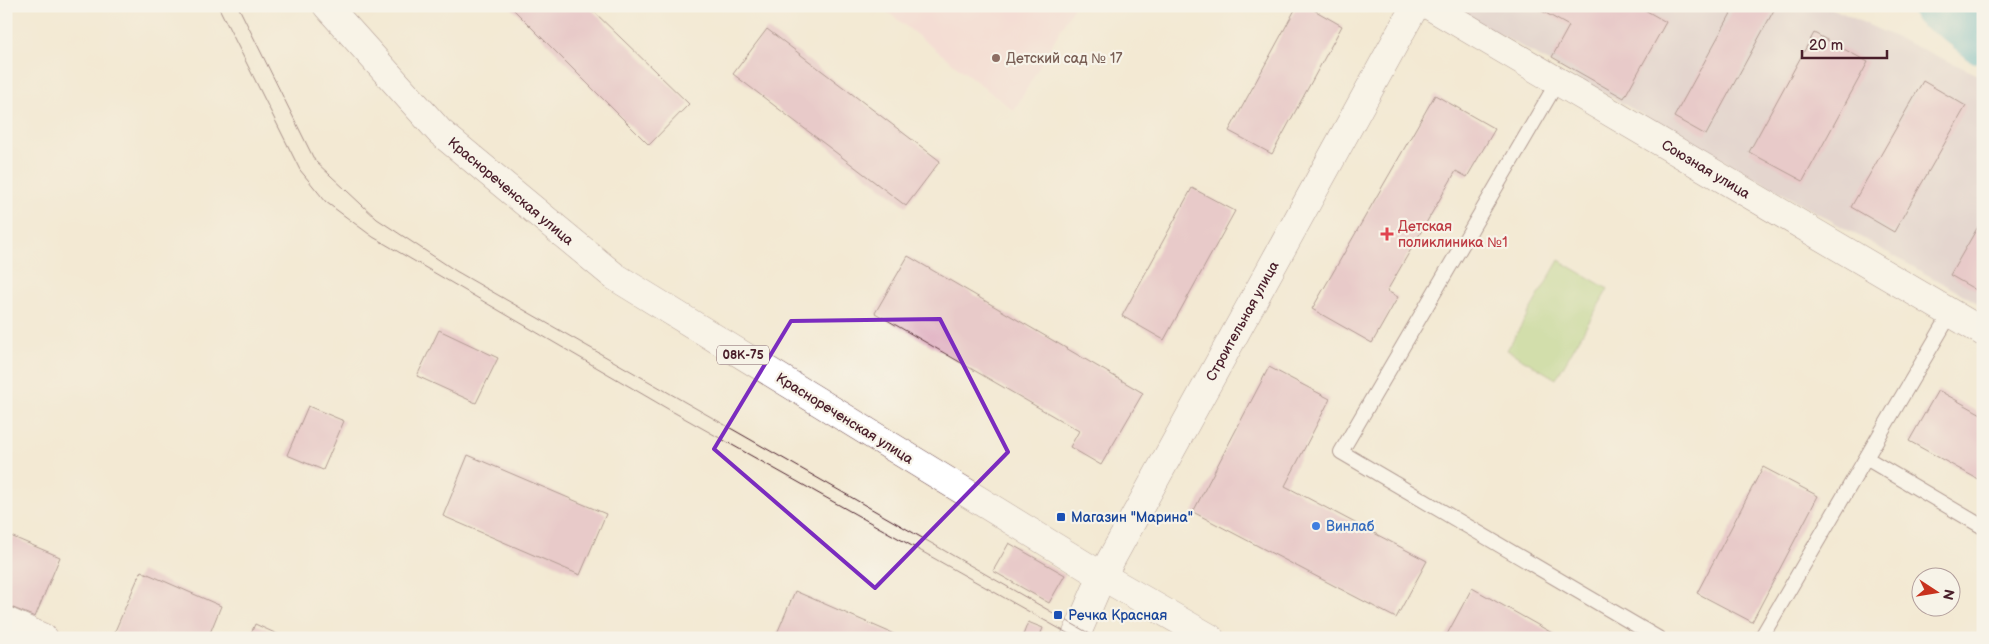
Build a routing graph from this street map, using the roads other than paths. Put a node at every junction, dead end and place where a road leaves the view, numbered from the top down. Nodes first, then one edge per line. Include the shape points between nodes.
1 (327, 6) edge
2 (1415, 6) edge
3 (1430, 6) edge
4 (1558, 81) junction
5 (1951, 313) junction
6 (1983, 332) edge
7 (1866, 458) junction
8 (1983, 527) edge
9 (1102, 576) junction
10 (6, 621) edge
11 (44, 638) edge
12 (1075, 638) edge
13 (1210, 638) edge
14 (1658, 638) edge
15 (1761, 638) edge

1 - 9 street, Краснореченская улица / 08К-75 via 440,132 614,276
2 - 9 street, Строительная улица
3 - 4 street, Союзная улица
4 - 5 street, Союзная улица
4 - 14 lane via 1341,452
5 - 6 street, Союзная улица
5 - 7 lane
7 - 8 lane
7 - 15 lane
9 - 12 street, Строительная улица
9 - 13 street, Краснореченская улица / 08К-75
10 - 11 street

